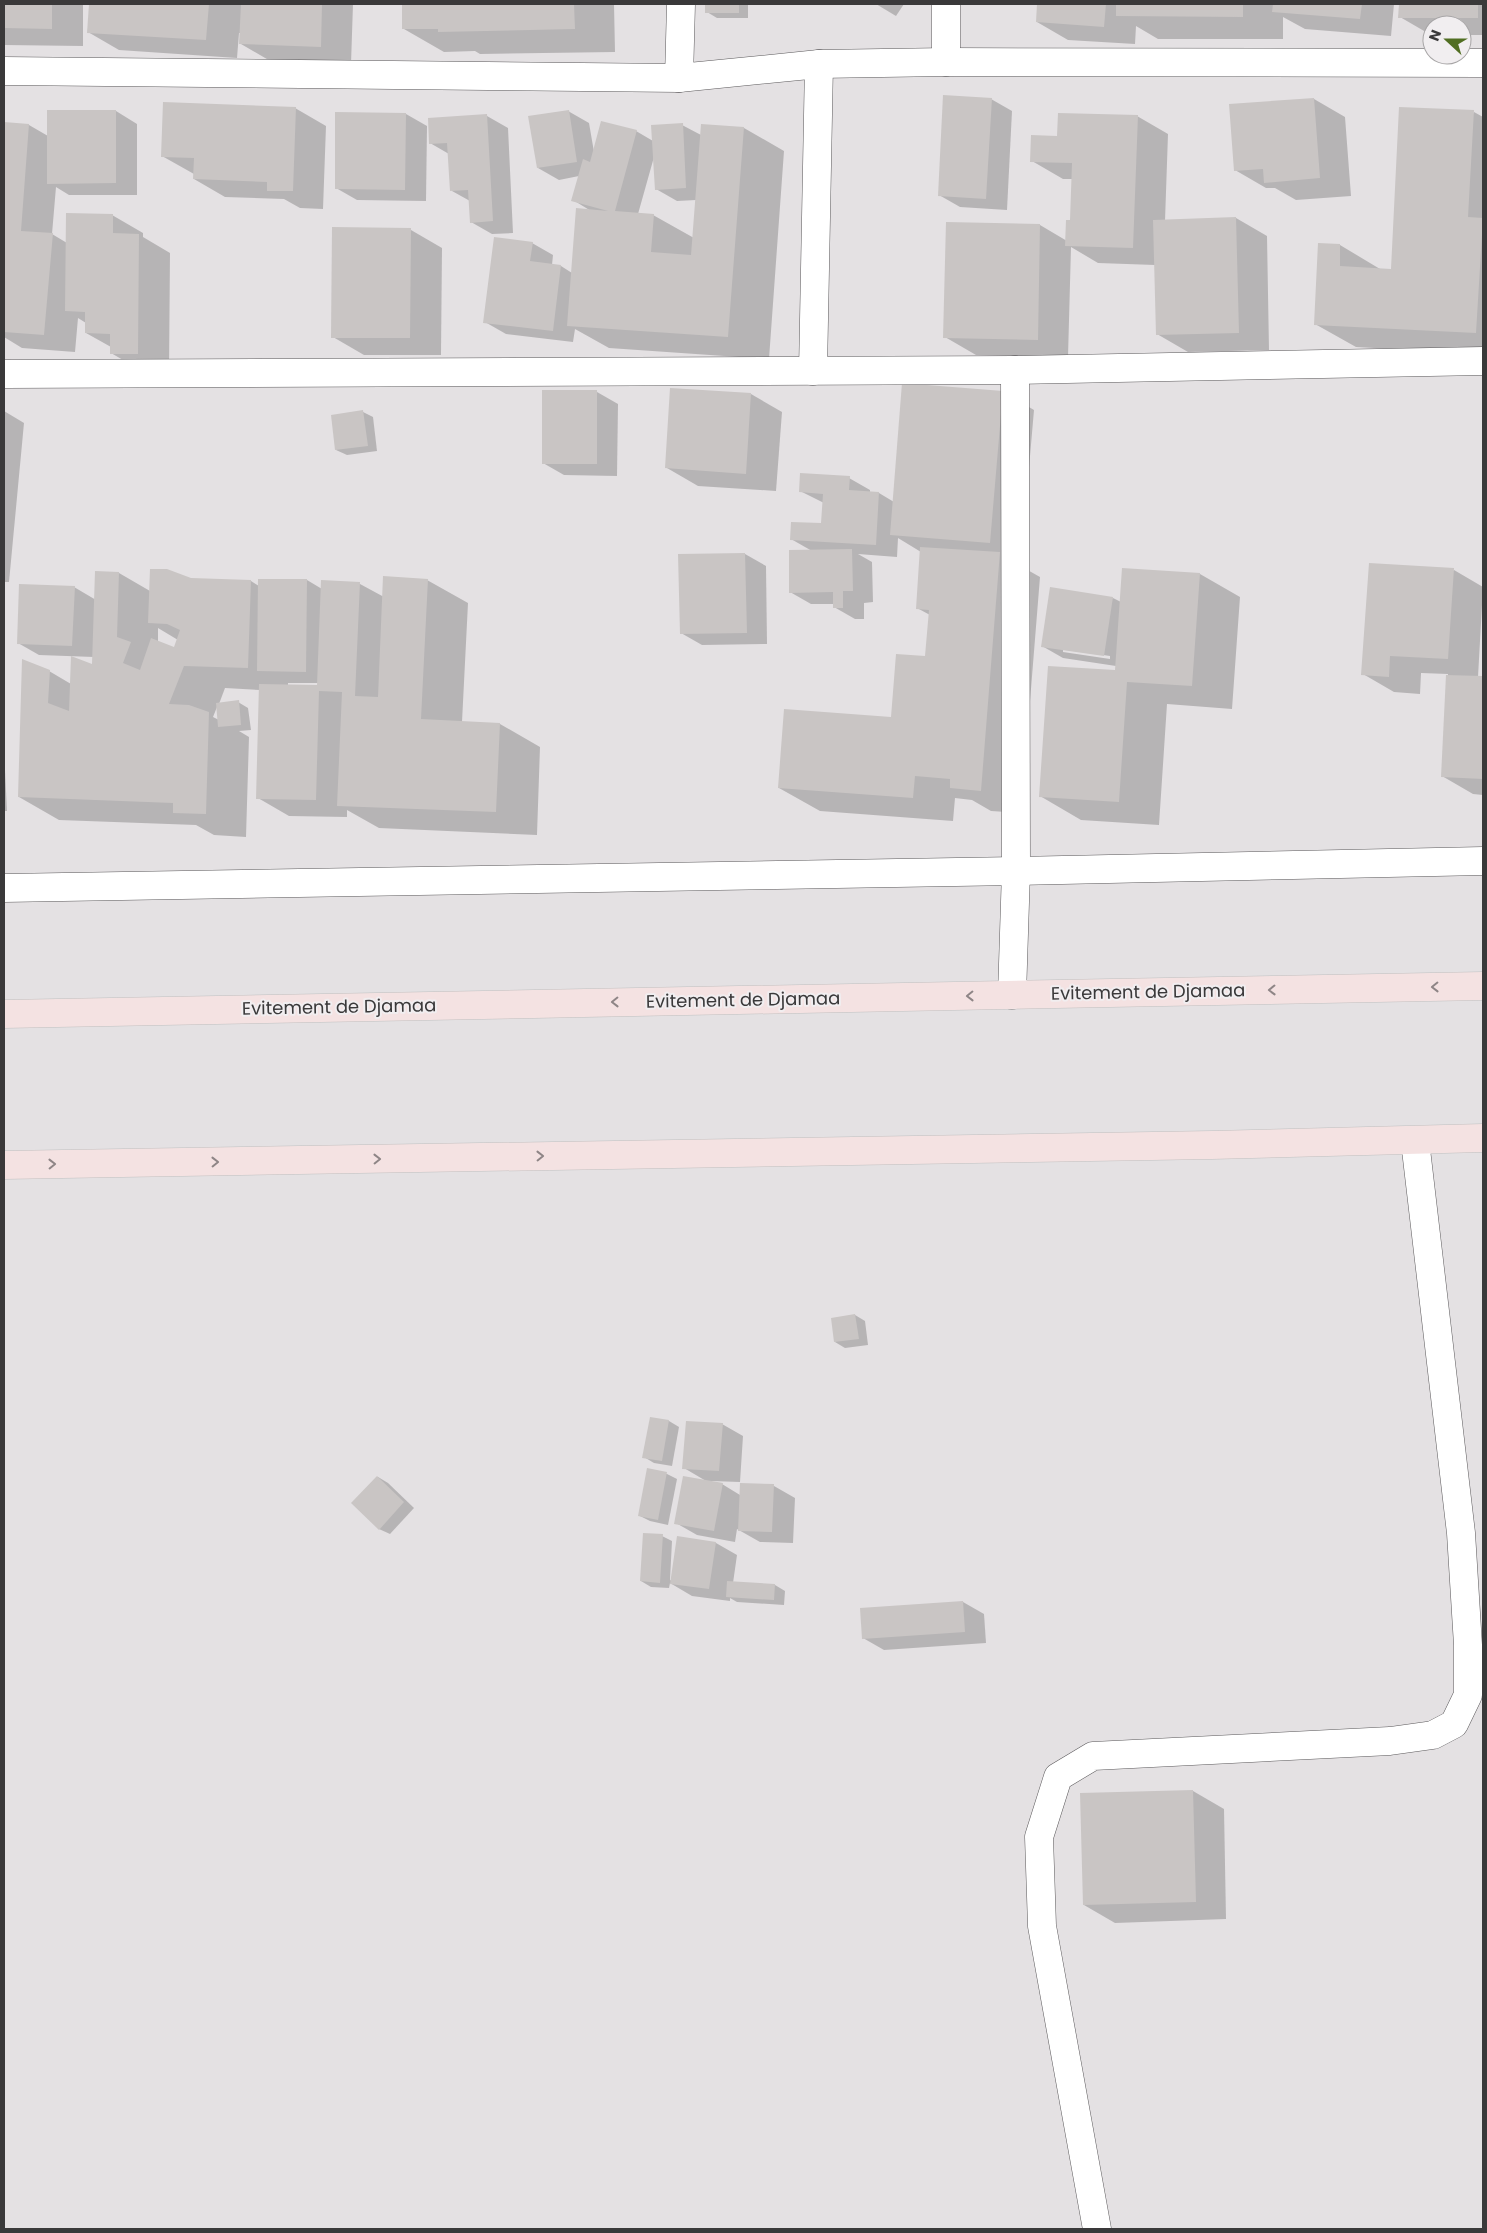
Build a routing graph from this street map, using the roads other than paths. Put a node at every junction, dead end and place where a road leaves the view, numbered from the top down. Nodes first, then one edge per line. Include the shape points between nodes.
1 (681, 4) edge
2 (946, 4) edge
3 (946, 62) junction
4 (1483, 63) edge
5 (819, 64) junction
6 (4, 71) edge
7 (679, 78) junction
8 (1483, 361) edge
9 (1015, 370) junction
10 (813, 371) junction
11 (4, 374) edge
12 (1483, 861) edge
13 (1016, 871) junction
14 (4, 888) edge
15 (1483, 986) edge
16 (1012, 995) junction
17 (4, 1014) edge
18 (1483, 1138) edge
19 (1415, 1140) junction
20 (4, 1165) edge
21 (1097, 2229) edge

1 - 7 street
2 - 3 street
3 - 4 street
3 - 5 street
5 - 7 street
5 - 10 street
6 - 7 street
8 - 9 street
9 - 10 street
9 - 13 street
10 - 11 street
12 - 13 street
13 - 14 street
13 - 16 street
15 -> 16 main road, Evitement de Djamaa
16 -> 17 main road, Evitement de Djamaa
18 - 19 main road
20 -> 19 main road
19 - 21 street via 1461,1533 1468,1695 1454,1724 1433,1735 1390,1741 1093,1756 1058,1778 1039,1837 1042,1926

